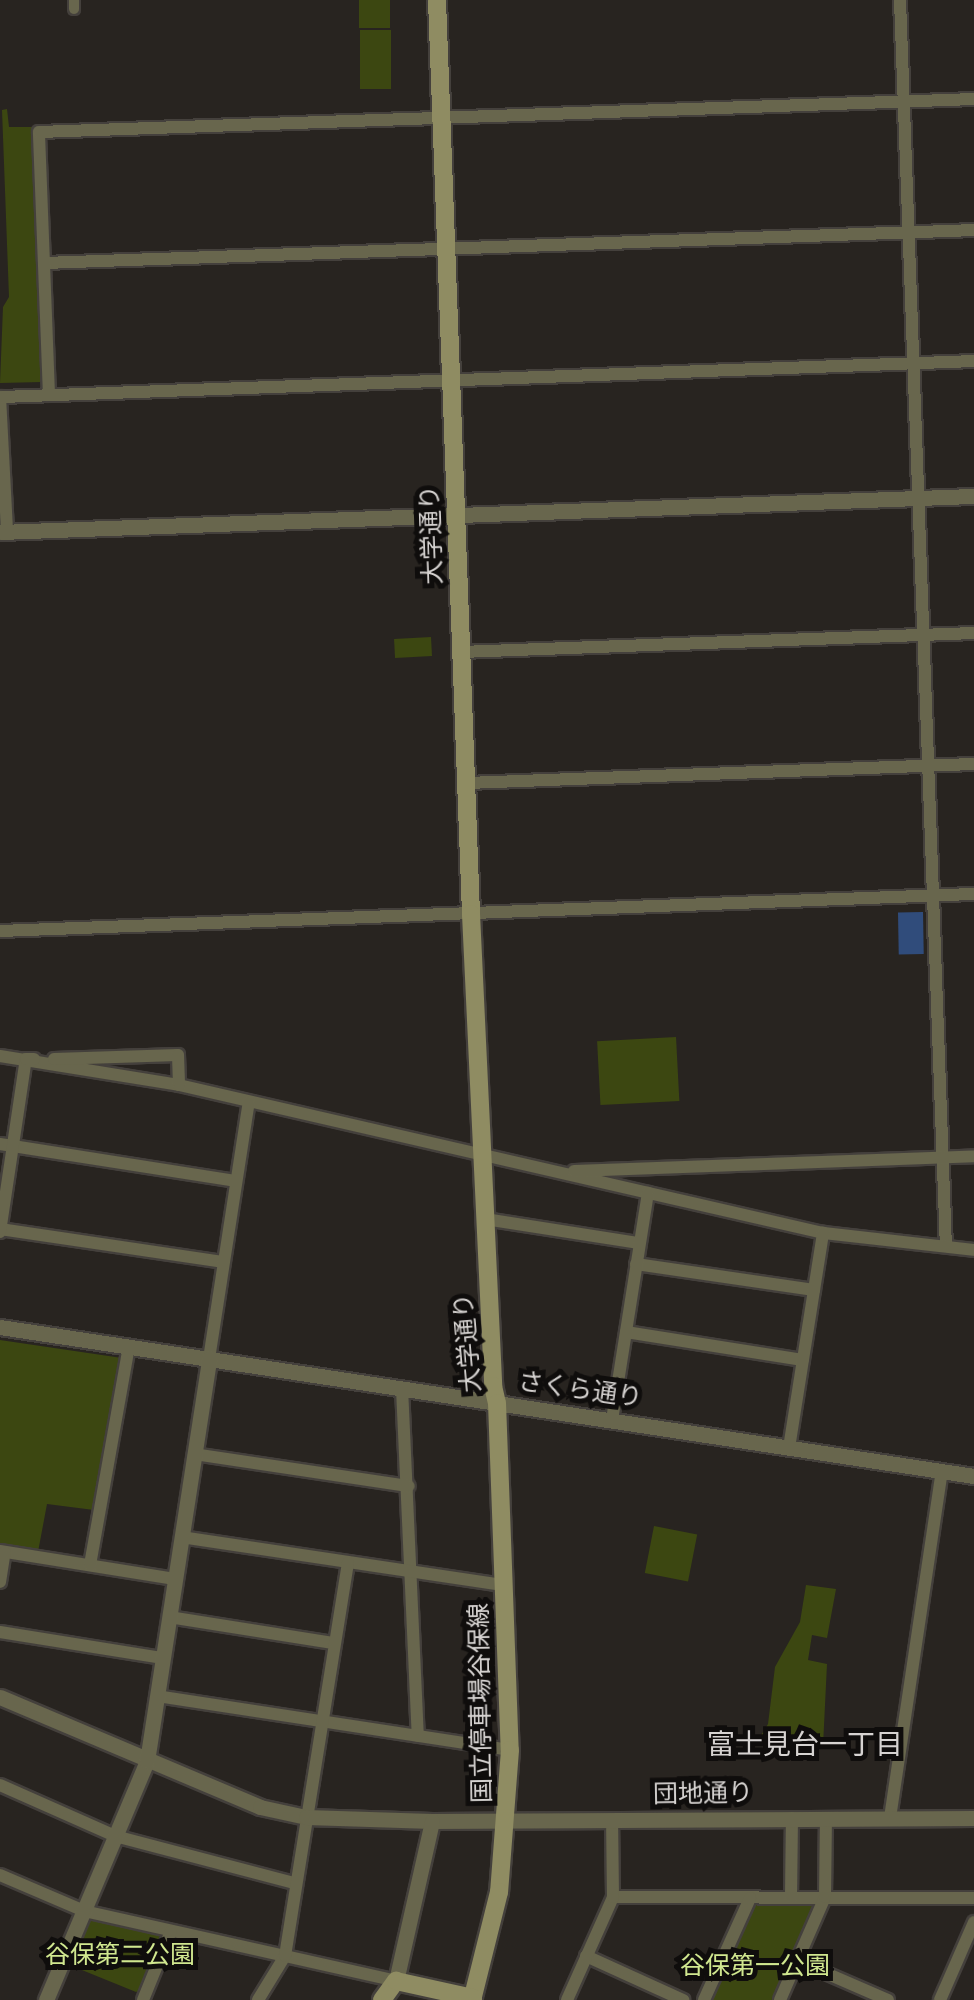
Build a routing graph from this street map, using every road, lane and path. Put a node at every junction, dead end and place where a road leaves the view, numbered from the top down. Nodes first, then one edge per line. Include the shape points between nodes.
1 (437, 0) edge
2 (448, 0) edge
3 (900, 0) edge
4 (974, 99) edge
5 (904, 102) junction
6 (447, 119) junction
7 (974, 230) edge
8 (909, 232) junction
9 (452, 250) junction
10 (44, 263) junction
11 (974, 361) edge
12 (913, 364) junction
13 (457, 381) junction
14 (49, 395) junction
15 (1, 396) edge
16 (974, 496) edge
17 (919, 498) junction
18 (462, 516) junction
19 (4, 532) edge
20 (974, 632) edge
21 (923, 634) junction
22 (467, 652) junction
23 (974, 764) edge
24 (928, 766) junction
25 (473, 783) junction
26 (974, 894) edge
27 (933, 896) junction
28 (476, 913) junction
29 (0, 931) edge
30 (0, 1056) edge
31 (26, 1060) junction
32 (179, 1085) junction
33 (249, 1102) junction
34 (6, 1145) edge
35 (942, 1156) junction
36 (974, 1156) edge
37 (487, 1157) junction
38 (557, 1172) junction
39 (235, 1181) junction
40 (648, 1192) junction
41 (490, 1220) junction
42 (0, 1231) edge
43 (823, 1233) junction
44 (639, 1243) junction
45 (946, 1246) junction
46 (974, 1250) edge
47 (223, 1262) junction
48 (636, 1264) junction
49 (814, 1290) junction
50 (0, 1327) edge
51 (626, 1332) junction
52 (129, 1347) junction
53 (209, 1358) junction
54 (803, 1360) junction
55 (402, 1388) junction
56 (497, 1403) junction
57 (612, 1420) junction
58 (789, 1448) junction
59 (194, 1454) junction
60 (942, 1472) junction
61 (974, 1476) edge
62 (409, 1486) junction
63 (182, 1536) junction
64 (2, 1552) edge
65 (348, 1563) junction
66 (90, 1565) junction
67 (412, 1572) junction
68 (175, 1579) junction
69 (0, 1582) edge
70 (504, 1585) junction
71 (169, 1616) junction
72 (0, 1632) edge
73 (334, 1643) junction
74 (162, 1658) junction
75 (157, 1696) junction
76 (0, 1697) edge
77 (323, 1720) junction
78 (418, 1736) junction
79 (510, 1750) junction
80 (147, 1760) junction
81 (0, 1785) edge
82 (306, 1817) junction
83 (792, 1818) junction
84 (826, 1818) junction
85 (890, 1818) junction
86 (974, 1818) edge
87 (508, 1820) junction
88 (612, 1820) junction
89 (432, 1821) junction
90 (115, 1836) junction
91 (0, 1876) edge
92 (294, 1884) junction
93 (613, 1897) junction
94 (790, 1897) junction
95 (750, 1898) junction
96 (825, 1898) junction
97 (974, 1898) edge
98 (84, 1911) junction
99 (974, 1922) edge
100 (171, 1931) junction
101 (285, 1956) junction
102 (586, 1956) junction
103 (798, 1961) junction
104 (396, 1980) junction
105 (474, 1999) edge
106 (46, 2000) edge
107 (143, 2000) edge
108 (258, 2000) edge
109 (382, 2000) edge
110 (566, 2000) edge
111 (683, 2000) edge
112 (704, 2000) edge
113 (780, 2000) edge
114 (888, 2000) edge
115 (940, 2000) edge

1 - 6 main road, 大学通り
2 - 6 main road, 大学通り
3 - 5 street
4 - 5 street
5 - 6 street
5 - 8 street
6 - 9 main road, 大学通り
6 - 10 street via 39,132
7 - 8 street
8 - 9 street
8 - 12 street
9 - 10 street
9 - 13 main road, 大学通り
10 - 14 street
11 - 12 street
12 - 13 street
12 - 17 street
13 - 14 street
13 - 18 main road, 大学通り
14 - 15 street
15 - 19 street
16 - 17 street
17 - 18 street
17 - 21 street
18 - 19 street
18 - 22 main road, 大学通り
20 - 21 street
21 - 22 street
21 - 24 street
22 - 25 main road, 大学通り
23 - 24 street
24 - 25 street
24 - 27 street
25 - 28 main road, 大学通り
26 - 27 street
27 - 28 street
27 - 35 street
28 - 29 street
28 - 37 main road, 大学通り
30 - 31 street
31 - 32 street
31 - 32 street via 178,1054
31 - 34 street
32 - 33 street
33 - 37 street
33 - 39 street
34 - 39 street
34 - 42 street
35 - 36 street
35 - 38 street
35 - 45 street
37 - 38 street
37 - 41 main road, 大学通り
38 - 40 street
39 - 47 street
40 - 43 street
40 - 44 street
41 - 44 street
41 - 56 main road, 大学通り
42 - 47 street
43 - 45 street
43 - 49 street
44 - 48 street
45 - 46 street
47 - 53 street
48 - 49 street
48 - 51 street
49 - 54 street
50 - 52 street, さくら通り
51 - 54 street
51 - 57 street
52 - 53 street, さくら通り
52 - 66 street
53 - 55 street, さくら通り
53 - 59 street
54 - 58 street
55 - 56 street, さくら通り
55 - 62 street
56 - 57 street, さくら通り
56 - 70 main road, 国立停車場谷保線
57 - 58 street, さくら通り
58 - 60 street, さくら通り
59 - 62 street
59 - 63 street
60 - 61 street, さくら通り
60 - 85 street
62 - 67 street
63 - 65 street
63 - 68 street
64 - 66 street
64 - 69 street
65 - 67 street
65 - 73 street
66 - 68 street
67 - 70 street
67 - 78 street
68 - 71 street
70 - 79 main road, 国立停車場谷保線
71 - 73 street
71 - 74 street
72 - 74 street
73 - 77 street
74 - 75 street
75 - 77 street
75 - 80 street
76 - 80 street, 団地通り
77 - 78 street
77 - 82 street
78 - 79 street
79 - 87 main road, 国立停車場谷保線
80 - 82 street, 団地通り via 260,1807
80 - 90 street
81 - 90 street
82 - 89 street, 団地通り
82 - 92 street
83 - 84 street, 団地通り
83 - 88 street, 団地通り
83 - 94 street
84 - 85 street, 団地通り
84 - 96 street
85 - 86 street, 団地通り
87 - 88 street, 団地通り
87 - 89 street, 団地通り
87 - 105 main road, 国立停車場谷保線
88 - 93 street
89 - 104 street
90 - 92 street
90 - 98 street
91 - 98 street
92 - 101 street
93 - 95 street
93 - 102 street
94 - 95 street
94 - 96 street
95 - 112 street
96 - 97 street
96 - 103 street
98 - 100 street
98 - 106 street
99 - 115 street
100 - 101 street
100 - 107 street
101 - 104 street
101 - 108 street
102 - 110 street
102 - 111 street
103 - 113 street
103 - 114 street
104 - 105 main road, 国立停車場谷保線
104 - 109 main road

